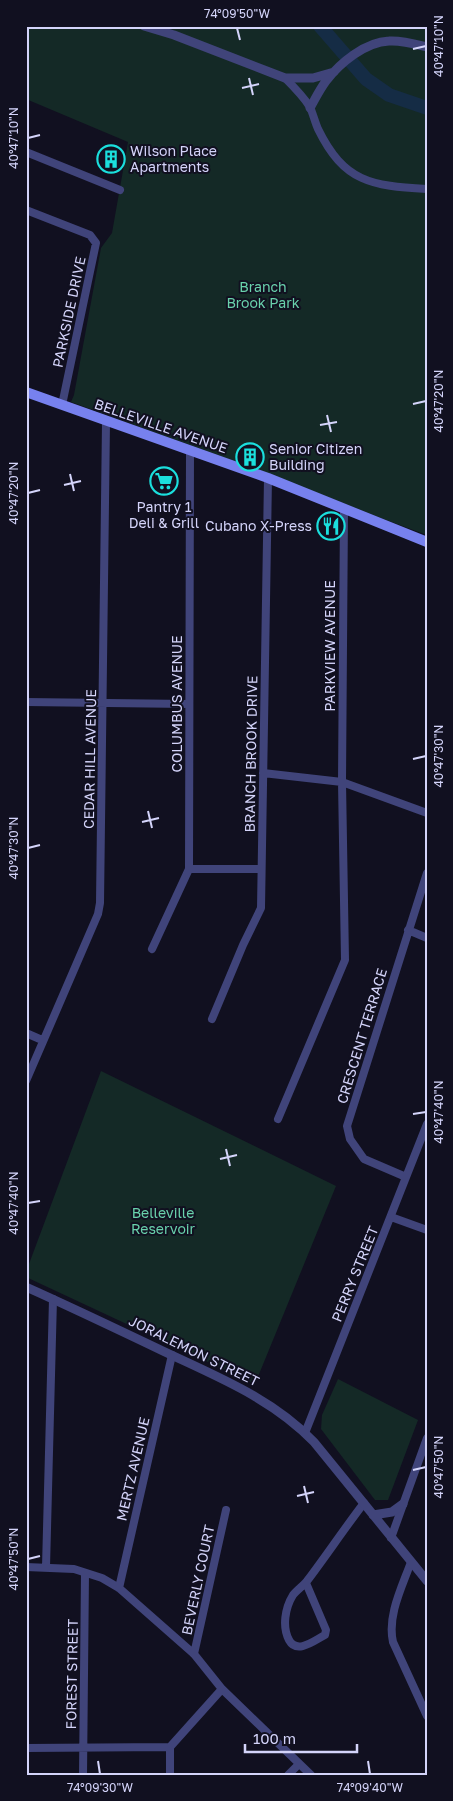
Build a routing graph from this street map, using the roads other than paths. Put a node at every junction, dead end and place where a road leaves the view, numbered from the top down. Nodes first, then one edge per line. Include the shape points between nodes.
1 (144, 26) edge
2 (427, 48) edge
3 (334, 72) junction
4 (285, 78) junction
5 (310, 108) junction
6 (26, 152) edge
7 (427, 189) edge
8 (120, 190) dead end
9 (26, 210) edge
10 (26, 392) edge
11 (62, 405) junction
12 (106, 422) junction
13 (190, 451) junction
14 (268, 478) junction
15 (344, 510) junction
16 (427, 542) edge
17 (26, 702) edge
18 (103, 703) junction
19 (189, 704) junction
20 (263, 773) junction
21 (342, 782) junction
22 (427, 809) edge
23 (427, 813) edge
24 (189, 869) junction
25 (261, 869) junction
26 (427, 873) edge
27 (408, 930) junction
28 (427, 938) edge
29 (152, 949) dead end
30 (212, 1019) dead end
31 (26, 1033) edge
32 (42, 1040) junction
33 (26, 1081) edge
34 (278, 1119) dead end
35 (427, 1124) edge
36 (406, 1177) junction
37 (391, 1217) junction
38 (427, 1230) edge
39 (26, 1287) edge
40 (53, 1299) junction
41 (172, 1355) junction
42 (305, 1433) junction
43 (426, 1443) edge
44 (364, 1503) junction
45 (403, 1504) junction
46 (226, 1510) dead end
47 (373, 1515) junction
48 (391, 1538) junction
49 (411, 1562) junction
50 (26, 1567) edge
51 (46, 1567) junction
52 (86, 1573) junction
53 (427, 1581) edge
54 (306, 1583) junction
55 (119, 1588) junction
56 (194, 1654) junction
57 (222, 1688) junction
58 (427, 1716) edge
59 (170, 1747) junction
60 (26, 1748) edge
61 (83, 1749) junction
62 (299, 1764) junction
63 (83, 1775) edge
64 (170, 1775) edge
65 (288, 1775) edge
66 (311, 1775) edge

1 - 4 street
2 - 3 street via 390,41 376,42
3 - 4 street via 313,78
3 - 5 street
4 - 5 street
5 - 7 street via 324,140 348,171 372,182
6 - 8 street
9 - 11 street, PARKSIDE DRIVE via 90,235 96,243
10 - 11 main road, BELLEVILLE AVENUE
11 - 12 main road, BELLEVILLE AVENUE
12 - 13 main road, BELLEVILLE AVENUE
12 - 18 street, CEDAR HILL AVENUE
13 - 14 main road, BELLEVILLE AVENUE
13 - 19 street, COLUMBUS AVENUE
14 - 15 main road, BELLEVILLE AVENUE
14 - 20 street, BRANCH BROOK DRIVE
15 - 16 main road, BELLEVILLE AVENUE
15 - 21 street, PARKVIEW AVENUE
17 - 18 street
18 - 19 street
18 - 32 street, CEDAR HILL AVENUE via 100,903
19 - 24 street, COLUMBUS AVENUE
20 - 21 street
20 - 25 street, BRANCH BROOK DRIVE
21 - 23 street
21 - 34 street, PARKVIEW AVENUE via 345,960
22 - 23 street
24 - 25 street
24 - 29 street, COLUMBUS AVENUE
25 - 30 street, BRANCH BROOK DRIVE via 261,908
26 - 27 street, CRESCENT TERRACE
27 - 28 street
27 - 36 street, CRESCENT TERRACE via 347,1126 350,1139 364,1159
31 - 32 street
32 - 33 street, CEDAR HILL AVENUE
35 - 36 street, PERRY STREET
36 - 37 street, PERRY STREET
37 - 38 street
37 - 42 street, PERRY STREET
39 - 40 street, JORALEMON STREET
40 - 41 street, JORALEMON STREET
40 - 51 street
41 - 42 street, JORALEMON STREET via 252,1394
41 - 55 street, MERTZ AVENUE
42 - 44 street, JORALEMON STREET
43 - 45 street
44 - 47 street, JORALEMON STREET
44 - 54 street
45 - 47 street via 392,1512
45 - 48 street
46 - 56 street, BEVERLY COURT
47 - 48 street, JORALEMON STREET
48 - 49 street, JORALEMON STREET
49 - 53 street, JORALEMON STREET
49 - 58 street via 392,1618 391,1635
50 - 51 street
51 - 52 street
52 - 55 street
52 - 61 street, FOREST STREET
54 - 54 street via 326,1635 298,1647 292,1645 284,1626 294,1594
55 - 56 street
56 - 57 street
57 - 59 street
57 - 62 street
59 - 61 street
59 - 64 street
60 - 61 street
61 - 63 street, FOREST STREET
62 - 65 street
62 - 66 street

